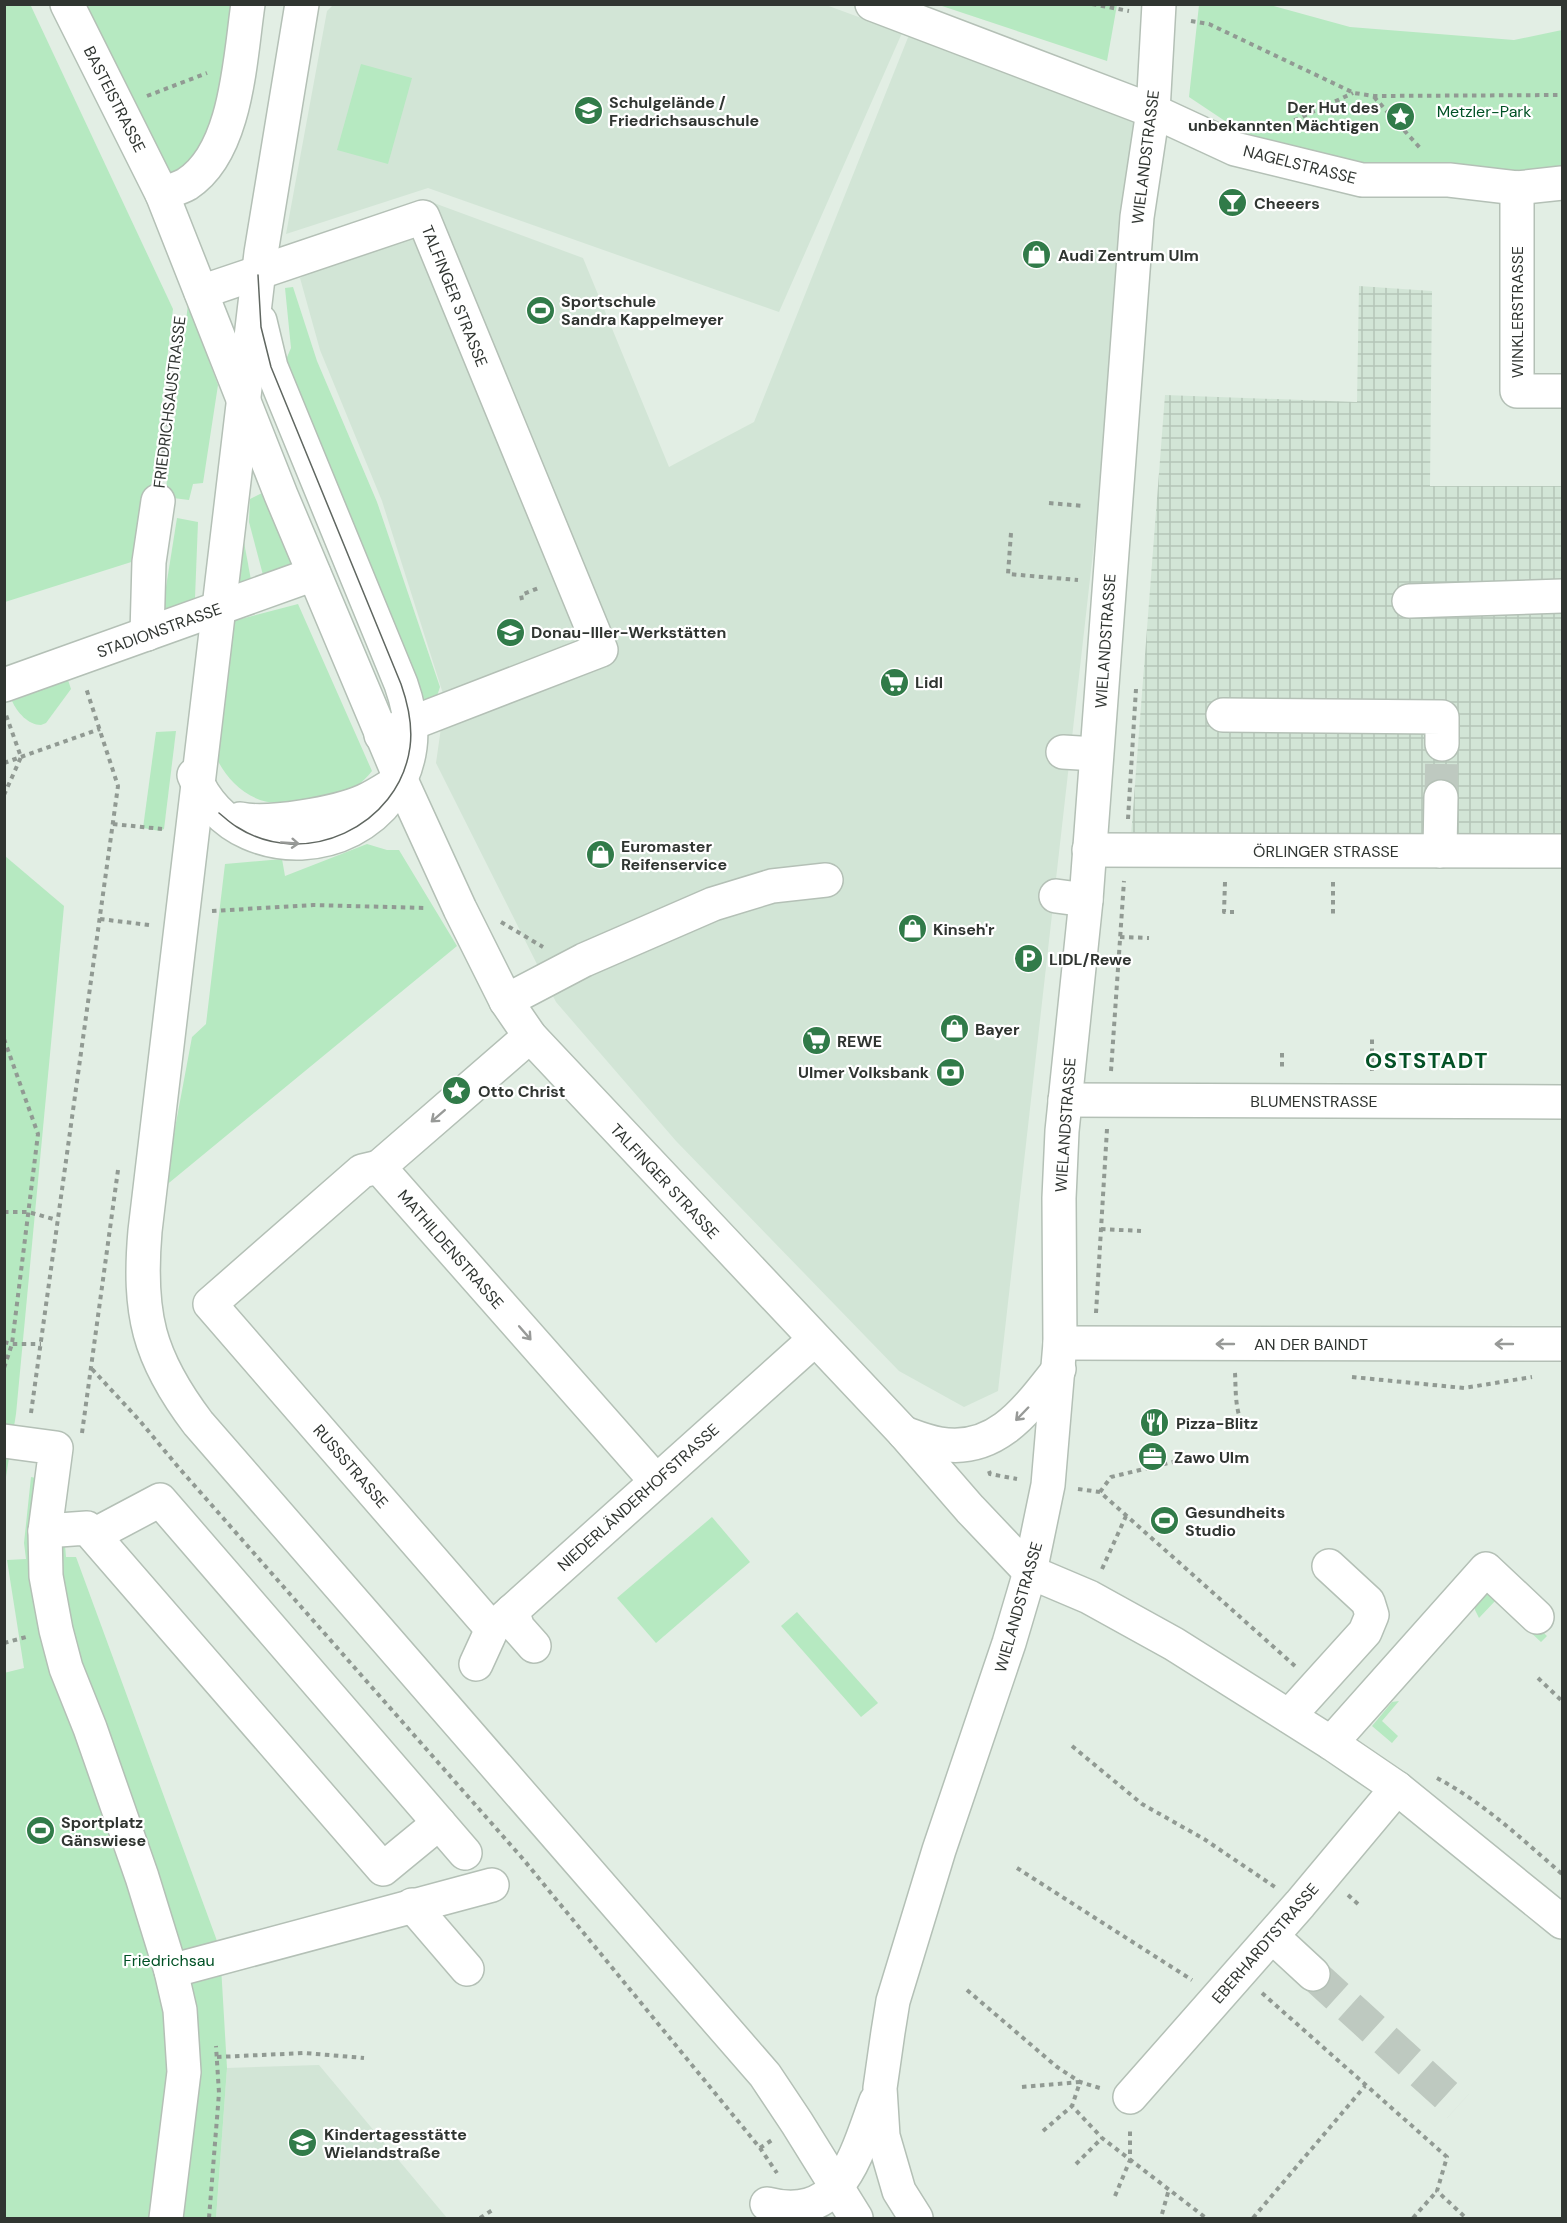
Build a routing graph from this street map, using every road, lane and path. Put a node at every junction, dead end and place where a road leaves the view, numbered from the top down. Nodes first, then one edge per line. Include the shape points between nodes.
1 (67, 4) edge
2 (248, 4) edge
3 (284, 4) edge
4 (302, 4) edge
5 (872, 4) edge
6 (1092, 4) edge
7 (1146, 8) edge
8 (1191, 21) dead end
9 (239, 61) junction
10 (1354, 93) junction
11 (1563, 95) edge
12 (1374, 96) junction
13 (119, 106) junction
14 (1153, 111) junction
15 (1235, 149) junction
16 (1449, 180) junction
17 (1563, 183) edge
18 (1517, 188) junction
19 (162, 194) junction
20 (252, 274) junction
21 (201, 292) junction
22 (229, 362) junction
23 (1563, 391) edge
24 (243, 400) junction
25 (158, 501) joint
26 (1049, 503) dead end
27 (1070, 505) dead end
28 (1011, 532) dead end
29 (314, 574) junction
30 (1109, 582) junction
31 (535, 589) dead end
32 (1563, 596) edge
33 (522, 600) dead end
34 (1409, 601) dead end
35 (208, 612) junction
36 (147, 634) junction
37 (85, 685) dead end
38 (1136, 685) dead end
39 (4, 686) edge
40 (188, 704) junction
41 (4, 711) edge
42 (1223, 715) dead end
43 (100, 729) junction
44 (396, 730) junction
45 (1442, 744) tunnel mouth
46 (1063, 752) dead end
47 (1096, 754) junction
48 (21, 757) junction
49 (4, 762) edge
50 (400, 780) junction
51 (198, 785) junction
52 (4, 795) edge
53 (1441, 797) tunnel mouth
54 (1089, 850) junction
55 (1126, 851) junction
56 (1440, 851) junction
57 (1563, 851) edge
58 (826, 880) dead end
59 (460, 909) junction
60 (204, 911) dead end
61 (1224, 912) dead end
62 (1234, 912) dead end
63 (496, 919) dead end
64 (149, 925) dead end
65 (1120, 937) junction
66 (1149, 938) dead end
67 (570, 968) junction
68 (506, 1000) junction
69 (530, 1036) junction
70 (4, 1039) edge
71 (1065, 1100) junction
72 (1109, 1100) junction
73 (1563, 1102) edge
74 (119, 1165) dead end
75 (379, 1167) junction
76 (4, 1212) edge
77 (28, 1212) junction
78 (57, 1220) dead end
79 (1101, 1229) junction
80 (1141, 1232) dead end
81 (814, 1340) junction
82 (4, 1342) edge
83 (12, 1344) junction
84 (41, 1344) dead end
85 (1094, 1344) junction
86 (1563, 1344) edge
87 (1060, 1356) junction
88 (4, 1368) edge
89 (91, 1368) junction
90 (1235, 1372) dead end
91 (1258, 1428) dead end
92 (904, 1433) junction
93 (81, 1440) dead end
94 (4, 1441) edge
95 (1177, 1461) dead end
96 (656, 1481) junction
97 (1100, 1492) dead end
98 (1126, 1516) dead end
99 (45, 1531) junction
100 (94, 1536) junction
101 (1329, 1566) dead end
102 (1030, 1572) junction
103 (1089, 1597) junction
104 (1537, 1617) dead end
105 (502, 1620) junction
106 (26, 1637) dead end
107 (4, 1643) edge
108 (534, 1646) dead end
109 (476, 1664) dead end
110 (1538, 1678) dead end
111 (1563, 1701) edge
112 (1288, 1716) junction
113 (1331, 1743) junction
114 (1072, 1746) dead end
115 (1397, 1788) junction
116 (439, 1823) junction
117 (465, 1853) dead end
118 (1017, 1868) dead end
119 (492, 1885) dead end
120 (1300, 1904) junction
121 (411, 1905) junction
122 (1563, 1922) edge
123 (1272, 1936) junction
124 (467, 1969) dead end
125 (171, 1971) junction
126 (1239, 1972) junction
127 (1313, 1974) tunnel mouth
128 (967, 1990) dead end
129 (1217, 1997) junction
130 (217, 2057) dead end
131 (364, 2058) dead end
132 (1080, 2082) junction
133 (1365, 2086) junction
134 (1022, 2087) dead end
135 (880, 2088) junction
136 (1130, 2097) joint
137 (1072, 2106) junction
138 (1043, 2131) dead end
139 (1102, 2138) junction
140 (1130, 2160) junction
141 (1076, 2164) dead end
142 (1169, 2189) junction
143 (1437, 2191) junction
144 (1114, 2196) dead end
145 (836, 2205) edge
146 (494, 2209) dead end
147 (1162, 2214) dead end
148 (166, 2218) edge
149 (480, 2218) edge
150 (916, 2218) edge
151 (1206, 2218) edge
152 (1253, 2218) edge
153 (1413, 2218) edge
154 (1466, 2218) edge

1 - 13 street, BASTEISTRASSE
2 - 9 street
3 - 20 street
4 - 20 street
5 - 14 street, NAGELSTRASSE
6 - 7 path
7 - 14 street, WIELANDSTRASSE
8 - 10 path via 1209,24
9 - 13 path
9 - 19 street via 227,124 211,159 187,184
10 - 12 path
10 - 15 path
11 - 12 path
12 - 16 path
13 - 19 street, BASTEISTRASSE
14 - 15 street, NAGELSTRASSE
14 - 30 street, WIELANDSTRASSE via 1137,217
15 - 16 street, NAGELSTRASSE via 1362,180
16 - 18 street, NAGELSTRASSE
17 - 18 street, NAGELSTRASSE
18 - 23 street, WINKLERSTRASSE via 1517,391
19 - 21 street
20 - 21 street, TALFINGER STRASSE
20 - 22 street
20 - 24 street
20 - 44 street via 271,367 401,684 409,710
20 - 44 street, TALFINGER STRASSE via 423,217 601,650
21 - 22 street, TALFINGER STRASSE
21 - 25 path, FRIEDRICHSAUSTRASSE via 180,307
22 - 24 street, TALFINGER STRASSE
22 - 35 street
24 - 29 street, TALFINGER STRASSE
24 - 35 street
25 - 36 street, FRIEDRICHSAUSTRASSE via 149,562
26 - 27 path
28 - 30 path via 1008,574
29 - 35 street, STADIONSTRASSE
29 - 44 street, TALFINGER STRASSE
30 - 47 street, WIELANDSTRASSE
31 - 33 path via 521,595
32 - 34 street
35 - 36 street, STADIONSTRASSE
35 - 40 street
35 - 51 street
36 - 39 street, STADIONSTRASSE
37 - 43 path
38 - 55 path
40 - 51 street via 190,756
40 - 145 street via 126,1251 128,1322 141,1365 163,1404 200,1451 729,2058
41 - 48 path
42 - 45 street via 1442,717
43 - 48 path
43 - 64 path via 118,786 100,919
44 - 50 street, TALFINGER STRASSE
46 - 47 street
47 - 54 street, WIELANDSTRASSE
48 - 49 path
48 - 52 path
51 -> 50 street via 219,813 248,821 272,822 354,805
50 - 59 street, TALFINGER STRASSE
51 - 145 street via 143,1254 145,1317 155,1352 184,1405 205,1432 743,2048 783,2100
53 - 56 street
54 - 55 street, ÖRLINGER STRASSE
54 - 71 street, WIELANDSTRASSE via 1071,898
55 - 56 street, ÖRLINGER STRASSE
55 - 65 path
56 - 57 street, ÖRLINGER STRASSE
58 - 67 street via 772,886 713,904
59 - 60 path via 313,905
59 - 68 street, TALFINGER STRASSE
61 - 62 path
63 - 67 path via 532,939
65 - 66 path
65 - 72 path
67 - 68 street
68 - 69 street, TALFINGER STRASSE
69 -> 75 street
69 - 81 street, TALFINGER STRASSE
70 - 77 path via 38,1134
71 - 72 street, BLUMENSTRASSE
71 - 87 street, WIELANDSTRASSE via 1059,1198
72 - 73 street, BLUMENSTRASSE
72 - 79 path
74 - 89 path
75 -> 96 street, MATHILDENSTRASSE
75 - 105 street, RUSSSTRASSE via 362,1171 210,1304
76 - 77 path
77 - 78 path
77 - 83 path
79 - 80 path
79 - 85 path
81 - 92 street, TALFINGER STRASSE
81 - 96 street, NIEDERLÄNDERHOFSTRASSE
82 - 83 path
83 - 84 path
83 - 88 path
86 -> 85 street, AN DER BAINDT
85 - 87 street, AN DER BAINDT
87 -> 92 street via 1027,1409 997,1434 959,1445 940,1444
87 - 102 street, WIELANDSTRASSE via 1048,1485
89 - 93 path
89 - 145 path via 523,1859 771,2162
90 - 91 path via 1238,1413 1248,1427
92 - 102 street, TALFINGER STRASSE
94 - 99 street via 56,1448
95 - 97 path via 1111,1477
96 - 105 street, NIEDERLÄNDERHOFSTRASSE
98 - 103 path
99 - 100 street via 87,1528
99 - 125 street via 46,1576 66,1668 138,1866
100 - 116 street via 160,1500
100 - 116 street via 383,1869
101 - 112 street via 1368,1602 1372,1615 1365,1632
102 - 103 street
102 - 135 street, WIELANDSTRASSE via 901,1975
103 - 112 street via 1174,1644
104 - 113 street via 1486,1569
105 - 108 street, RUSSSTRASSE via 518,1628
105 - 109 street, NIEDERLÄNDERHOFSTRASSE
106 - 107 path
110 - 111 path
112 - 113 street
113 - 115 street
114 - 120 path via 1142,1804 1204,1839
115 - 120 street, EBERHARDTSTRASSE
115 - 122 street
116 - 117 street
118 - 129 path
119 - 121 street
120 - 123 street, EBERHARDTSTRASSE
121 - 124 street
121 - 125 street
123 - 126 street, EBERHARDTSTRASSE
123 - 127 street
125 - 148 street via 180,2010 184,2072
126 - 129 street, EBERHARDTSTRASSE
126 - 133 path
128 - 132 path
129 - 136 street, EBERHARDTSTRASSE
130 - 131 path via 305,2053
132 - 134 path
132 - 136 path
132 - 137 path
133 - 143 path via 1448,2157
133 - 152 path
135 - 145 street
135 - 145 street, WIELANDSTRASSE via 883,2136
137 - 138 path
137 - 139 path
139 - 140 path
139 - 141 path
140 - 142 path
140 - 144 path
142 - 147 path
142 - 151 path
143 - 153 path
143 - 154 path
145 - 150 street, WIELANDSTRASSE
146 - 149 path

